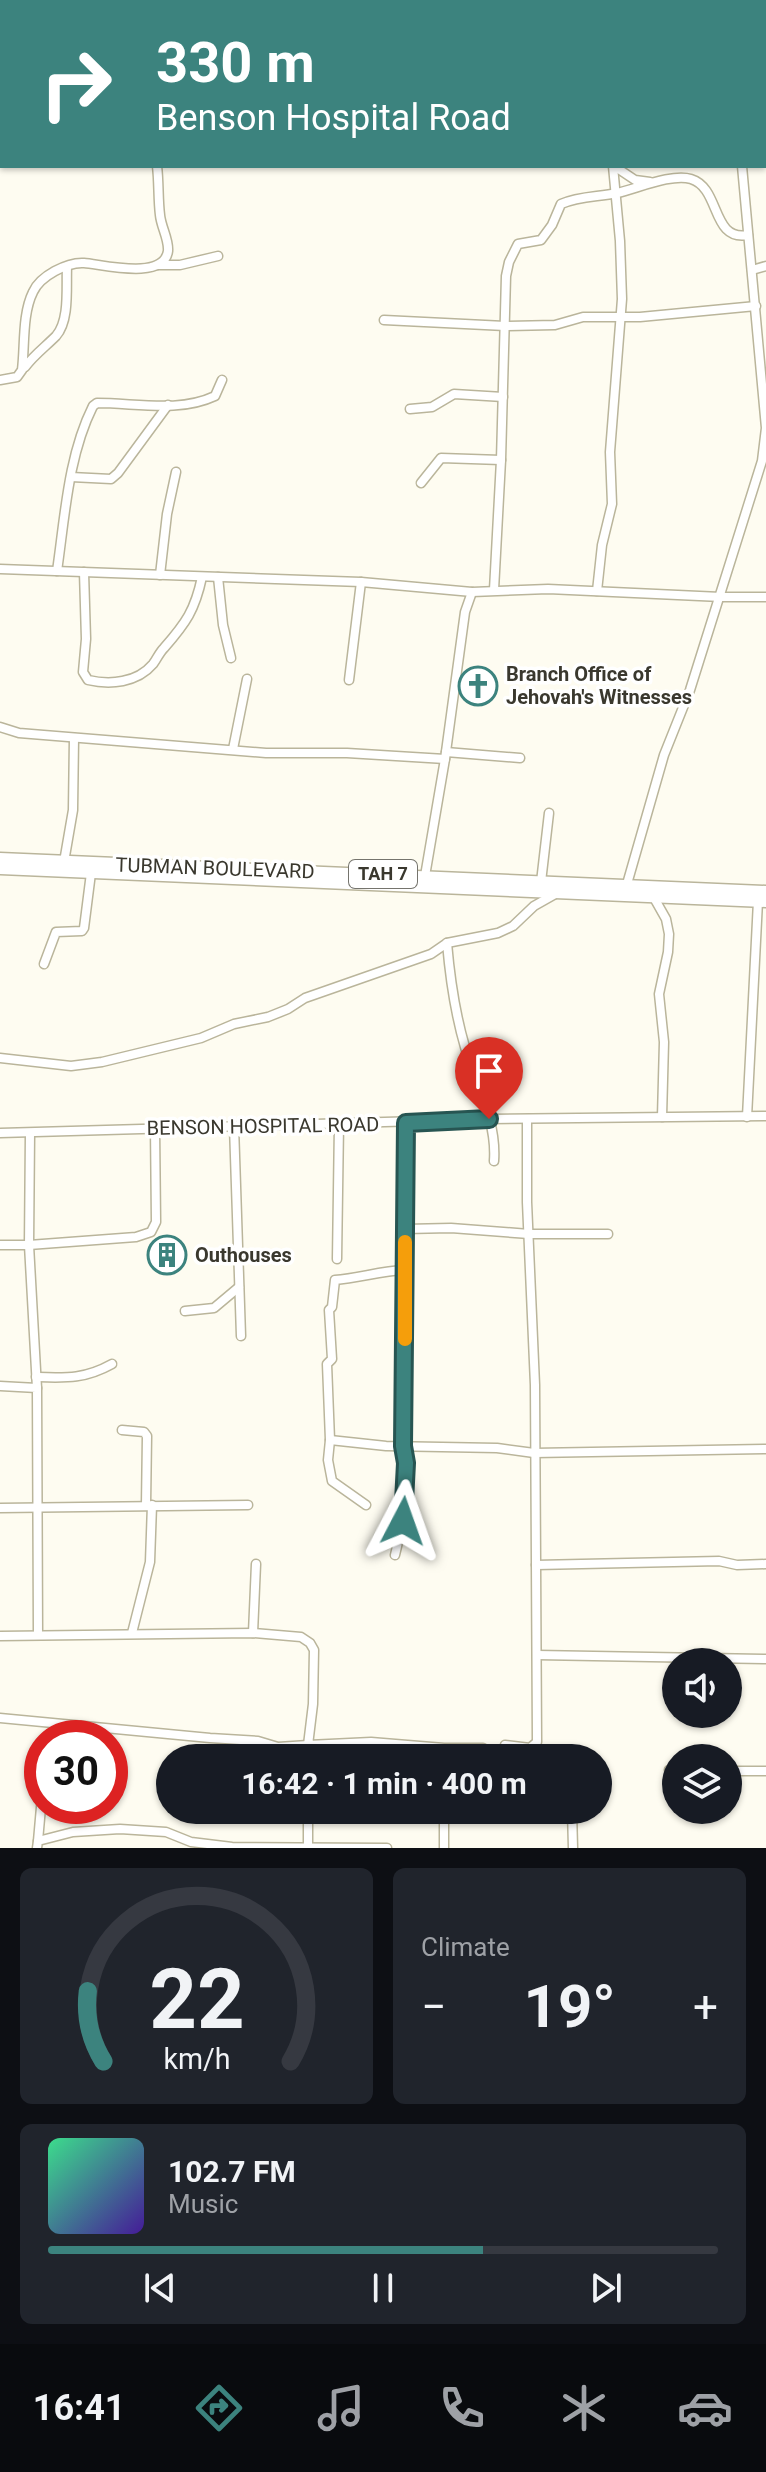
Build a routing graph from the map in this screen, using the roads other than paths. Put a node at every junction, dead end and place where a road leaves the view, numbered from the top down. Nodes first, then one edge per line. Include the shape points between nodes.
1 (157, 168) edge
2 (614, 168) edge
3 (617, 168) edge
4 (742, 168) edge
5 (663, 182) junction
6 (616, 193) junction
7 (748, 235) junction
8 (218, 256) dead end
9 (157, 265) junction
10 (766, 266) edge
11 (67, 267) junction
12 (752, 270) junction
13 (756, 306) junction
14 (620, 317) junction
15 (384, 320) dead end
16 (505, 326) junction
17 (763, 355) edge
18 (22, 370) junction
19 (0, 380) edge
20 (222, 380) dead end
21 (503, 397) junction
22 (168, 405) junction
23 (410, 409) dead end
24 (765, 442) edge
25 (501, 460) junction
26 (176, 472) dead end
27 (71, 477) junction
28 (421, 483) dead end
29 (0, 569) edge
30 (57, 571) junction
31 (84, 572) junction
32 (160, 575) junction
33 (202, 577) junction
34 (218, 577) junction
35 (361, 582) junction
36 (494, 590) junction
37 (597, 591) junction
38 (472, 592) junction
39 (721, 597) junction
40 (766, 597) edge
41 (231, 658) dead end
42 (247, 679) dead end
43 (349, 680) dead end
44 (0, 727) edge
45 (74, 738) junction
46 (233, 749) junction
47 (446, 756) junction
48 (520, 758) dead end
49 (549, 813) dead end
50 (0, 859) edge
51 (64, 862) junction
52 (0, 868) edge
53 (91, 873) junction
54 (425, 876) junction
55 (541, 882) junction
56 (625, 891) junction
57 (557, 893) junction
58 (653, 896) junction
59 (763, 898) edge
60 (447, 943) junction
61 (44, 964) dead end
62 (0, 1058) edge
63 (766, 1116) edge
64 (662, 1117) junction
65 (747, 1117) junction
66 (489, 1119) junction
67 (527, 1119) junction
68 (406, 1123) junction
69 (339, 1124) junction
70 (234, 1126) junction
71 (155, 1127) junction
72 (0, 1133) edge
73 (30, 1133) junction
74 (494, 1161) dead end
75 (405, 1229) junction
76 (529, 1234) junction
77 (608, 1234) dead end
78 (0, 1245) edge
79 (29, 1245) junction
80 (337, 1259) dead end
81 (404, 1270) junction
82 (239, 1287) junction
83 (185, 1311) dead end
84 (241, 1336) dead end
85 (112, 1364) dead end
86 (36, 1377) junction
87 (0, 1386) edge
88 (37, 1388) junction
89 (122, 1430) dead end
90 (330, 1440) junction
91 (403, 1446) junction
92 (766, 1449) edge
93 (534, 1453) junction
94 (149, 1505) junction
95 (248, 1505) dead end
96 (366, 1505) dead end
97 (38, 1507) junction
98 (0, 1508) edge
99 (395, 1555) dead end
100 (256, 1564) dead end
101 (766, 1564) edge
102 (536, 1565) junction
103 (132, 1633) junction
104 (253, 1633) junction
105 (38, 1635) junction
106 (0, 1636) edge
107 (537, 1655) junction
108 (766, 1659) edge
109 (0, 1718) edge
110 (268, 1744) edge
111 (308, 1744) edge
112 (329, 1744) edge
113 (384, 1744) edge
114 (535, 1744) edge
115 (742, 1771) edge
116 (766, 1771) edge
117 (40, 1824) edge
118 (308, 1824) edge
119 (444, 1824) edge
120 (572, 1824) edge
121 (38, 1845) edge
122 (308, 1847) edge
123 (387, 1848) edge
124 (444, 1848) edge
125 (573, 1848) edge

1 - 9 street via 168,249
2 - 6 street
3 - 5 street via 635,180
4 - 7 street
5 - 6 street
5 - 7 street via 698,182 725,230
6 - 14 street
6 - 16 street via 561,204 541,240 518,244 506,276
7 - 12 street
8 - 9 street
9 - 11 street
10 - 12 street
11 - 18 street via 62,325
11 - 18 street via 42,278 33,290
12 - 13 street
13 - 14 street
13 - 17 street
14 - 16 street
14 - 37 street via 611,514
15 - 16 street
16 - 21 street
17 - 24 street
18 - 19 street via 17,377
20 - 22 street via 215,396 205,401
21 - 23 street via 454,394 432,407
21 - 25 street
22 - 27 street via 111,479
22 - 27 street via 97,403 80,438
24 - 39 street
25 - 28 street via 441,458
25 - 36 street
26 - 32 street
27 - 30 street
29 - 30 street
30 - 31 street
31 - 32 street
31 - 33 street via 83,672 88,680 103,682 131,679 152,665 189,616
32 - 33 street
33 - 34 street
34 - 35 street
34 - 41 street
35 - 38 street
35 - 43 street
36 - 37 street
36 - 38 street
37 - 39 street
38 - 47 street
39 - 40 street
39 - 56 street via 664,755
42 - 46 street
44 - 45 street
45 - 46 street
45 - 51 street via 73,810
46 - 47 street
47 - 48 street
47 - 54 street
49 - 55 street
50 - 51 highway, TUBMAN BOULEVARD / TAH 7
51 - 54 highway, TUBMAN BOULEVARD / TAH 7
52 - 53 highway, TUBMAN BOULEVARD / TAH 7
53 - 57 highway, TUBMAN BOULEVARD / TAH 7
53 - 61 street via 84,928 56,932
54 - 55 highway, TUBMAN BOULEVARD / TAH 7
55 - 56 highway, TUBMAN BOULEVARD / TAH 7
56 - 57 highway, TUBMAN BOULEVARD / TAH 7
56 - 58 highway, TUBMAN BOULEVARD / TAH 7
56 - 59 highway, TUBMAN BOULEVARD / TAH 7
57 - 60 street via 498,933
58 - 59 highway, TUBMAN BOULEVARD / TAH 7
58 - 64 street via 669,934 659,994
59 - 65 street
60 - 62 street via 431,954 305,998 268,1017 189,1041 71,1066
60 - 66 street via 459,1022
63 - 65 street, BENSON HOSPITAL ROAD
64 - 65 street, BENSON HOSPITAL ROAD
64 - 67 street, BENSON HOSPITAL ROAD
66 - 67 street, BENSON HOSPITAL ROAD
66 - 68 street, BENSON HOSPITAL ROAD
66 - 74 street
67 - 76 street
68 - 69 street, BENSON HOSPITAL ROAD
68 - 75 street
69 - 70 street, BENSON HOSPITAL ROAD
69 - 80 street
70 - 71 street, BENSON HOSPITAL ROAD
70 - 82 street
71 - 73 street, BENSON HOSPITAL ROAD
71 - 79 street via 156,1222 151,1232
72 - 73 street, BENSON HOSPITAL ROAD
73 - 79 street
75 - 76 street
75 - 81 street
76 - 77 street
76 - 93 street
78 - 79 street
79 - 86 street
81 - 90 street via 335,1280 329,1310 332,1359 327,1364
81 - 91 street
82 - 83 street via 214,1308
82 - 84 street
85 - 86 street via 93,1375
86 - 88 street
87 - 88 street
88 - 97 street
89 - 94 street via 147,1436
90 - 91 street
90 - 96 street via 332,1481
91 - 93 street
91 - 99 street via 405,1497
92 - 93 street
93 - 102 street
94 - 95 street
94 - 97 street
94 - 103 street via 150,1562
97 - 98 street
97 - 105 street
100 - 104 street
101 - 102 street
102 - 107 street
103 - 104 street
103 - 105 street
104 - 111 street via 301,1637 314,1650
105 - 106 street
107 - 108 street
107 - 114 street
109 - 110 street
112 - 113 street
115 - 116 street
117 - 121 street
118 - 122 street
119 - 124 street
120 - 125 street
121 - 122 street via 73,1832 120,1829 166,1832 191,1842 232,1847
122 - 123 street

